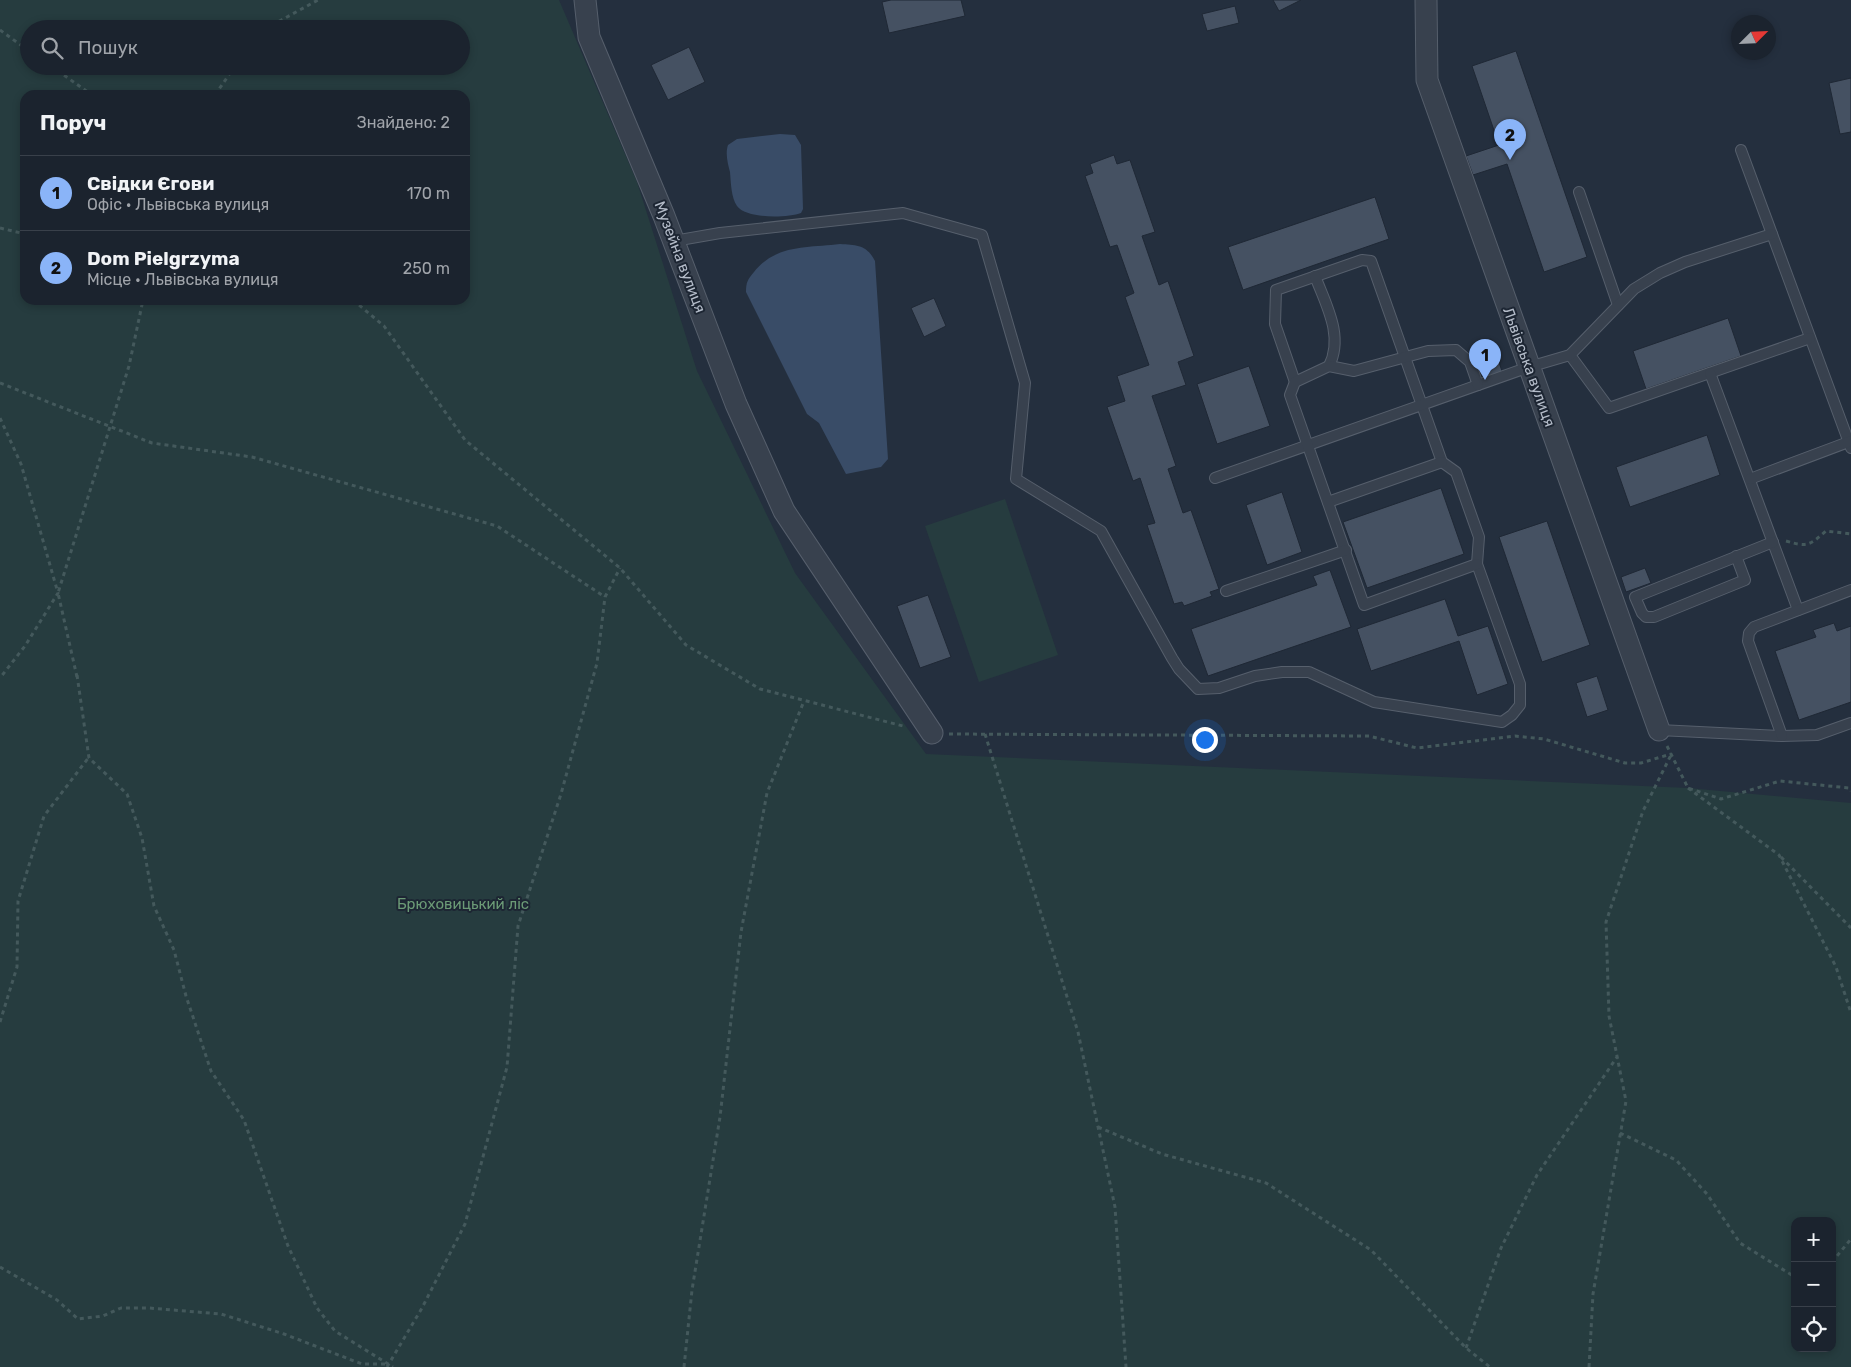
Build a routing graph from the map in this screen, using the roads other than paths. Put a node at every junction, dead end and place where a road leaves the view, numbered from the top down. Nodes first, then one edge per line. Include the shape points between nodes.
1 (585, 0) edge
2 (1426, 0) edge
3 (1741, 150) dead end
4 (1579, 192) dead end
5 (1772, 234) junction
6 (674, 240) junction
7 (1315, 276) junction
8 (1618, 305) junction
9 (1810, 338) junction
10 (1570, 355) junction
11 (1405, 356) junction
12 (1329, 366) junction
13 (1529, 367) junction
14 (1710, 373) junction
15 (1295, 382) junction
16 (1478, 385) junction
17 (1423, 405) junction
18 (1850, 444) edge
19 (1308, 445) junction
20 (1442, 462) junction
21 (1215, 478) dead end
22 (1750, 479) junction
23 (1328, 502) junction
24 (1773, 542) junction
25 (1346, 550) junction
26 (1736, 556) junction
27 (1478, 564) junction
28 (1851, 590) edge
29 (1226, 591) dead end
30 (1635, 597) junction
31 (1614, 605) junction
32 (1798, 610) junction
33 (1851, 724) edge
34 (1659, 730) joint
35 (932, 733) road end
36 (1782, 736) junction

1 - 6 street, Музейна вулиця via 589,37
2 - 13 street, Львівська вулиця via 1427,80
3 - 5 lane
4 - 8 lane
5 - 8 lane via 1660,273 1634,289
5 - 9 lane
6 - 27 lane via 903,214 982,235 1025,383 1016,479 1101,531 1178,669 1198,689 1219,688 1255,676 1309,672 1374,702 1502,722 1520,705 1520,684
6 - 35 street, Музейна вулиця via 736,404 784,511
7 - 11 lane via 1362,260 1371,261
7 - 12 lane via 1336,334 1335,354
7 - 15 lane via 1276,290 1275,324
8 - 10 lane
9 - 14 lane
9 - 18 lane
10 - 13 lane
10 - 14 lane via 1609,408
11 - 12 lane via 1354,371
11 - 16 lane via 1456,350 1470,362
11 - 17 lane
12 - 15 lane
13 - 16 lane
13 - 31 street, Львівська вулиця
14 - 22 lane
15 - 19 lane via 1290,395
16 - 17 lane
17 - 19 lane
17 - 20 lane
18 - 22 lane
19 - 21 lane
19 - 23 lane
20 - 23 lane
20 - 27 lane via 1456,472 1479,536
22 - 24 lane
23 - 25 lane
24 - 26 lane
24 - 32 lane
25 - 27 lane via 1364,604
25 - 29 lane
26 - 30 lane
26 - 30 lane via 1745,580 1654,617 1646,617 1642,613
28 - 32 lane
30 - 31 lane
31 - 34 street, Львівська вулиця
32 - 36 lane via 1754,627 1749,633 1748,641
33 - 36 lane via 1817,734
34 - 36 lane

